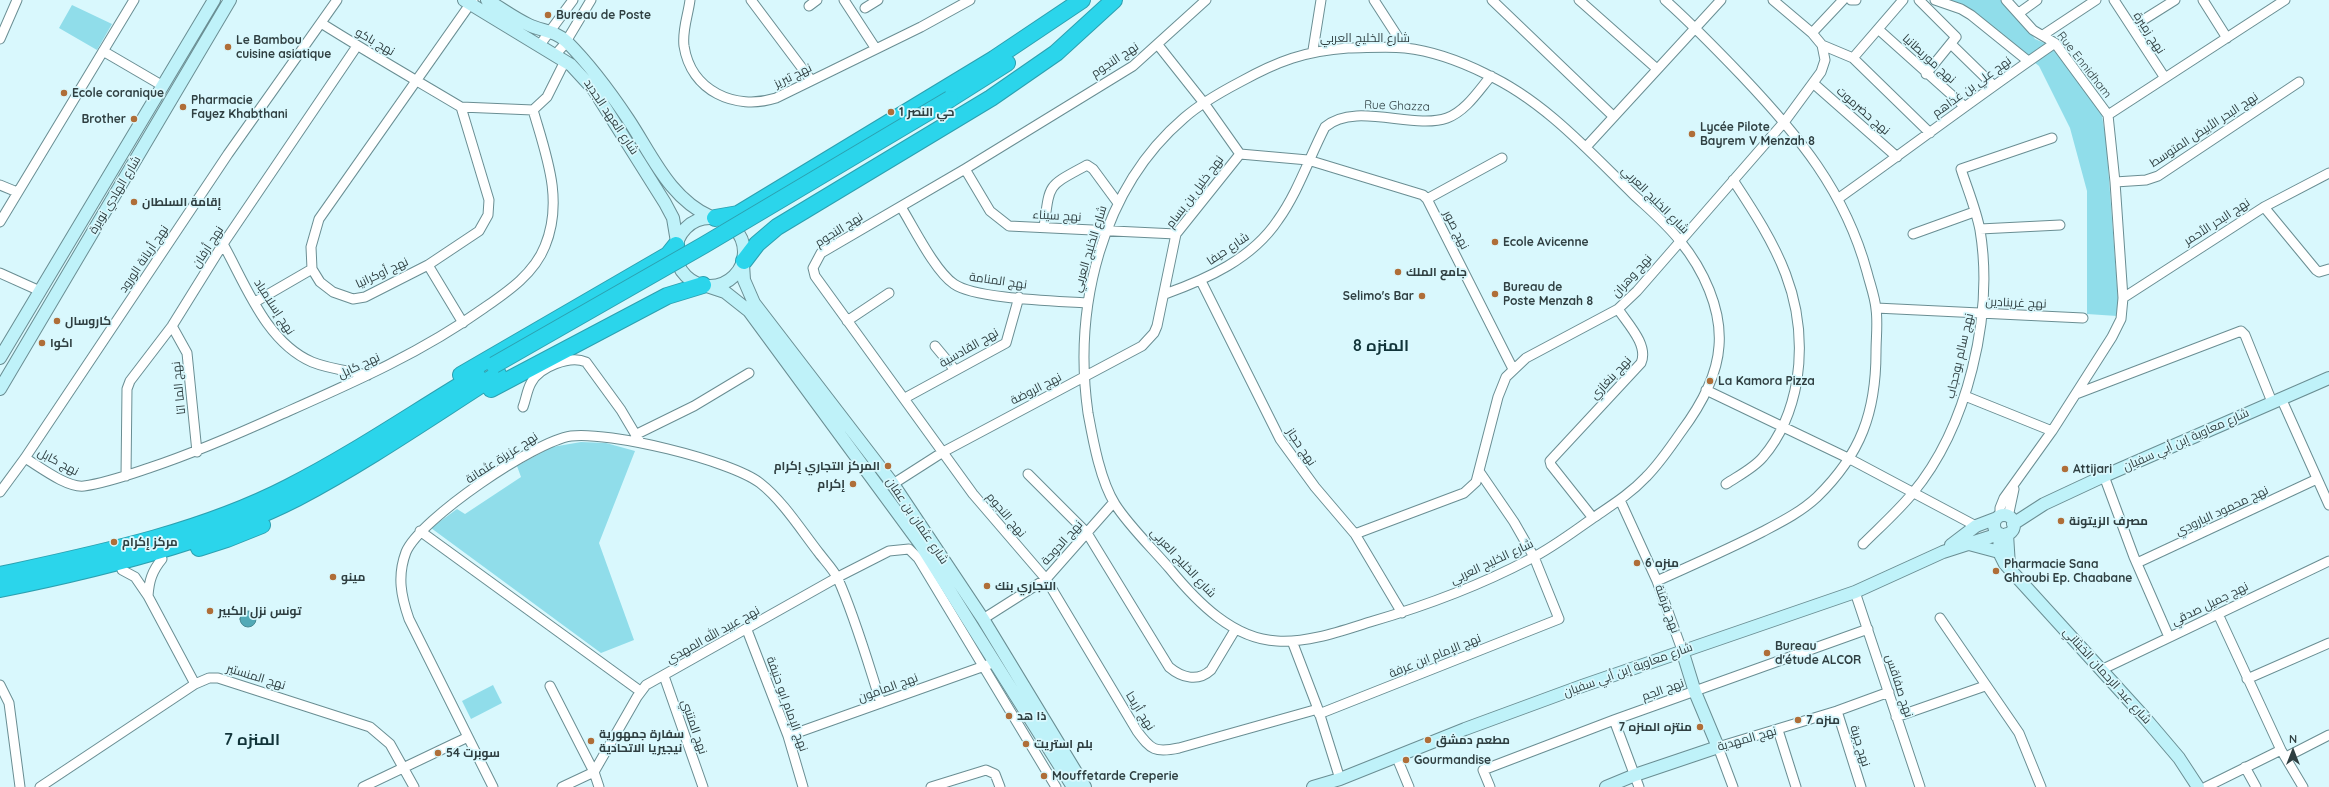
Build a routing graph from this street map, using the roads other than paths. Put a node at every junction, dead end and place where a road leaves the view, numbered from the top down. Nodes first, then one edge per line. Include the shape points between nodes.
1 (17, 0) edge
2 (134, 0) edge
3 (214, 0) edge
4 (230, 0) edge
5 (337, 0) edge
6 (487, 0) edge
7 (573, 0) edge
8 (591, 0) edge
9 (690, 0) edge
10 (751, 0) edge
11 (817, 0) edge
12 (844, 0) edge
13 (878, 0) edge
14 (970, 0) edge
15 (1082, 0) edge
16 (1089, 0) edge
17 (1113, 0) edge
18 (1206, 0) edge
19 (1321, 0) edge
20 (1374, 0) edge
21 (1492, 0) edge
22 (1580, 0) edge
23 (1665, 0) edge
24 (1721, 0) edge
25 (1844, 0) edge
26 (1851, 0) edge
27 (1856, 0) edge
28 (1903, 0) edge
29 (1919, 0) edge
30 (1935, 0) edge
31 (2006, 0) edge
32 (2037, 0) edge
33 (2096, 0) edge
34 (2114, 0) edge
35 (2175, 0) edge
36 (2203, 0) edge
37 (2285, 0) edge
38 (469, 1) edge
39 (1778, 2) edge
40 (956, 3) edge
41 (809, 6) dead end
42 (865, 8) dead end
43 (2019, 13) junction
44 (321, 23) junction
45 (1695, 27) junction
46 (2132, 27) junction
47 (1878, 29) junction
48 (549, 31) junction
49 (1812, 33) junction
50 (2043, 35) junction
51 (2227, 38) junction
52 (0, 39) edge
53 (566, 41) junction
54 (2055, 43) junction
55 (1158, 45) junction
56 (1822, 45) junction
57 (1952, 45) junction
58 (357, 46) junction
59 (539, 46) junction
60 (876, 48) junction
61 (1405, 48) junction
62 (1313, 50) junction
63 (103, 51) junction
64 (560, 58) junction
65 (1853, 58) junction
66 (2028, 61) junction
67 (1657, 69) junction
68 (1926, 74) junction
69 (1491, 76) junction
70 (2164, 78) junction
71 (418, 80) junction
72 (812, 80) junction
73 (2299, 82) dead end
74 (1813, 83) junction
75 (1993, 85) junction
76 (163, 86) junction
77 (1204, 103) junction
78 (952, 104) junction
79 (1964, 106) junction
80 (461, 107) junction
81 (533, 110) junction
82 (2108, 115) junction
83 (1614, 116) junction
84 (1785, 121) junction
85 (1930, 133) junction
86 (2052, 138) dead end
87 (1586, 147) junction
88 (1240, 154) junction
89 (1897, 157) junction
90 (1502, 158) dead end
91 (1308, 160) junction
92 (965, 169) junction
93 (2329, 173) edge
94 (1733, 180) junction
95 (2116, 182) junction
96 (0, 185) edge
97 (17, 192) junction
98 (1838, 198) junction
99 (1426, 199) junction
100 (1118, 203) junction
101 (2264, 206) junction
102 (901, 207) junction
103 (1974, 212) junction
104 (713, 217) junction
105 (0, 222) edge
106 (2060, 225) dead end
107 (1044, 227) junction
108 (1980, 229) junction
109 (1106, 232) junction
110 (1176, 234) junction
111 (1914, 234) dead end
112 (1680, 240) junction
113 (224, 244) junction
114 (677, 244) junction
115 (743, 262) junction
116 (428, 265) junction
117 (312, 268) junction
118 (2329, 269) edge
119 (0, 273) edge
120 (1201, 281) junction
121 (705, 285) junction
122 (40, 291) junction
123 (889, 293) dead end
124 (1165, 294) junction
125 (1019, 298) junction
126 (2123, 298) junction
127 (255, 302) junction
128 (1086, 303) junction
129 (1876, 308) junction
130 (1618, 309) junction
131 (1982, 314) junction
132 (2083, 318) dead end
133 (847, 321) junction
134 (463, 323) junction
135 (172, 326) junction
136 (935, 346) dead end
137 (0, 358) edge
138 (1513, 369) junction
139 (955, 370) junction
140 (749, 373) dead end
141 (368, 375) junction
142 (1083, 378) junction
143 (2329, 378) edge
144 (0, 389) edge
145 (1706, 390) junction
146 (2076, 394) junction
147 (1965, 396) junction
148 (905, 398) junction
149 (2276, 400) junction
150 (523, 407) dead end
151 (1784, 429) junction
152 (2052, 431) junction
153 (638, 438) junction
154 (197, 452) junction
155 (363, 452) junction
156 (943, 452) junction
157 (25, 458) junction
158 (1850, 459) junction
159 (347, 470) junction
160 (1479, 471) junction
161 (1028, 474) dead end
162 (126, 476) junction
163 (2104, 476) junction
164 (2317, 480) junction
165 (893, 484) junction
166 (1726, 484) dead end
167 (0, 492) edge
168 (1912, 494) junction
169 (1620, 500) junction
170 (1114, 502) junction
171 (2329, 505) edge
172 (1593, 518) junction
173 (2004, 524) junction
174 (1976, 526) junction
175 (420, 531) junction
176 (1086, 532) junction
177 (1355, 534) junction
178 (1965, 543) junction
179 (1863, 544) dead end
180 (917, 548) junction
181 (1943, 552) junction
182 (1999, 552) junction
183 (1534, 557) junction
184 (162, 559) junction
185 (2329, 560) edge
186 (2137, 564) junction
187 (2010, 569) junction
188 (122, 570) junction
189 (838, 577) junction
190 (1046, 579) junction
191 (1657, 580) junction
192 (2, 584) edge
193 (1855, 592) junction
194 (148, 596) junction
195 (1402, 613) junction
196 (2218, 614) junction
197 (1940, 618) dead end
198 (983, 619) junction
199 (747, 630) junction
200 (1235, 630) junction
201 (1868, 630) junction
202 (2169, 637) junction
203 (1292, 641) junction
204 (2329, 642) edge
205 (1682, 650) junction
206 (990, 664) junction
207 (2101, 670) junction
208 (664, 676) junction
209 (2247, 679) junction
210 (194, 684) junction
211 (0, 685) edge
212 (550, 686) dead end
213 (1984, 686) junction
214 (640, 691) junction
215 (1695, 692) junction
216 (1889, 692) junction
217 (881, 703) junction
218 (1837, 711) junction
219 (1318, 712) junction
220 (1896, 716) junction
221 (1614, 720) junction
222 (1778, 730) junction
223 (2329, 735) edge
224 (788, 736) junction
225 (468, 737) junction
226 (1718, 747) junction
227 (2284, 753) junction
228 (1397, 758) junction
229 (404, 767) junction
230 (2245, 767) junction
231 (594, 772) junction
232 (1635, 775) junction
233 (1340, 779) junction
234 (1318, 786) edge
235 (2198, 786) edge
236 (20, 787) edge
237 (40, 787) edge
238 (363, 787) edge
239 (414, 787) edge
240 (493, 787) edge
241 (562, 787) edge
242 (599, 787) edge
243 (703, 787) edge
244 (803, 787) edge
245 (931, 787) edge
246 (1000, 787) edge
247 (1056, 787) edge
248 (1073, 787) edge
249 (1085, 787) edge
250 (1409, 787) edge
251 (1490, 787) edge
252 (1606, 787) edge
253 (1639, 787) edge
254 (1733, 787) edge
255 (1796, 787) edge
256 (1861, 787) edge
257 (1920, 787) edge
258 (2041, 787) edge
259 (2256, 787) edge
260 (2303, 787) edge

1 - 52 street
2 - 63 street
3 - 76 main road, شارع الهادي نويرة
4 - 144 main road, شارع الهادي نويرة
5 - 44 street, نهج أريانة الورود
6 - 48 main road, شارع العهد الجديد via 530,25
7 - 48 street
8 - 53 street
9 - 72 street, نهج تبريز via 684,33 688,62 697,77 712,91 727,99 743,103 761,102
10 - 72 street
11 - 41 street
12 - 60 street
13 - 42 street
14 - 40 street, نهج تبريز
15 - 104 highway via 994,59 738,214
16 - 78 highway
17 - 78 highway via 1048,47
17 - 115 highway via 1056,53 991,98 777,227 757,244
18 - 55 street, نهج النجوم
19 - 62 street
20 - 61 street
21 - 83 street
22 - 67 street
23 - 45 street
24 - 45 street
25 - 49 street
26 - 27 street
28 - 47 street
29 - 57 street via 1956,37
30 - 66 street, نهج علي بن غذاهم via 1971,15
31 - 43 street, Rue Ennidham
32 - 43 street
33 - 50 street
34 - 46 street, نهج زمبرة
35 - 46 street
36 - 51 street
37 - 51 street
38 - 59 main road, شارع العهد الجديد
38 - 71 street
39 - 49 street
40 - 60 street, نهج تبريز
43 - 50 street, Rue Ennidham via 2033,30
44 - 58 street, نهج باكو
44 - 157 street, نهج أريانة الورود via 228,154
45 - 67 street
45 - 84 street
46 - 70 street, نهج زمبرة
47 - 65 street
47 - 68 street, نهج موريطانيا
48 - 53 main road, شارع العهد الجديد
48 - 59 street
49 - 56 street
50 - 54 street, Rue Ennidham
51 - 70 street
53 - 64 street
53 - 104 main road, شارع العهد الجديد via 592,70 627,118 674,191 690,206
54 - 66 street
54 - 82 street, Rue Ennidham
55 - 77 street, نهج خليل بن بسام
55 - 92 street, نهج النجوم via 1133,66
56 - 65 street
56 - 74 street, نهج وهران via 1825,60 1821,72
57 - 68 street
57 - 75 street
58 - 71 street, نهج باكو
58 - 113 street, نهج أرفان
59 - 64 main road, شارع العهد الجديد
60 - 72 street, نهج تبريز
61 - 62 street, شارع الخليج العربي
61 - 69 street, شارع الخليج العربي via 1440,56
62 - 77 street, شارع الخليج العربي via 1251,75
63 - 76 street
63 - 97 street
64 - 81 street via 547,97
64 - 114 main road, شارع العهد الجديد via 588,82 619,128 673,218
65 - 85 street
66 - 75 street, نهج علي بن غذاهم
67 - 83 street
68 - 79 street, نهج موريطانيا
69 - 87 street, شارع الخليج العربي via 1550,116
69 - 91 street, Rue Ghazza via 1464,107 1447,118 1418,120 1340,117 1326,127
70 - 82 street
71 - 80 street
71 - 117 street via 319,219 311,247
73 - 95 street, نهج البحر الأبيض المتوسط via 2158,176 2146,180
74 - 84 street, نهج وهران
74 - 89 street, نهج حضرموت
75 - 79 street, نهج علي بن غذاهم
76 - 122 main road, شارع الهادي نويرة
77 - 88 street, نهج خليل بن بسام
77 - 100 street, شارع الخليج العربي via 1161,140
78 - 155 highway via 701,260 496,370
79 - 85 street, نهج علي بن غذاهم
80 - 81 street
80 - 116 street, نهج أوكرانيا via 490,206 479,231
81 - 134 street, نهج كابل via 555,202 545,246 523,278
82 - 95 street
83 - 87 street
84 - 94 street, نهج وهران
84 - 98 street via 1815,161
85 - 89 street, نهج علي بن غذاهم
86 - 103 street, نهج سالم بوحجاب via 1961,169
87 - 112 street, شارع الخليج العربي
88 - 91 street, نهج خليل بن بسام
88 - 110 street, نهج خليل بن بسام
89 - 98 street, نهج علي بن غذاهم
90 - 99 street
91 - 99 street, نهج خليل بن بسام via 1423,195
91 - 120 street, شارع حيفا via 1286,207 1265,237 1240,258
92 - 102 street, نهج النجوم
92 - 107 street, نهج سيناء via 990,211 1003,222 1009,226
93 - 101 street, نهج البحر الأحمر
94 - 112 street, نهج وهران
94 - 151 street via 1769,237 1795,300 1800,360 1795,391
95 - 126 street
96 - 97 street
97 - 105 street
98 - 129 street via 1864,261
99 - 138 street, نهج صور
100 - 107 street via 1093,169 1087,165 1052,186
100 - 109 street, شارع الخليج العربي
101 - 118 street via 2316,270 2319,272
101 - 126 street, نهج البحر الأحمر
102 - 125 street, نهج المنامة via 923,244 953,284 978,293
102 - 133 street, نهج النجوم via 821,253 815,261 815,276
103 - 108 street, نهج سالم بوحجاب
103 - 111 street
104 - 114 main road via 690,224 682,232
104 - 115 main road via 726,221 739,233 745,249
106 - 108 street
107 - 109 street, نهج سيناء
108 - 131 street, نهج سالم بوحجاب via 1983,268
109 - 110 street, نهج سيناء
109 - 128 street, شارع الخليج العربي
110 - 124 street, نهج خليل بن بسام
112 - 130 street, نهج وهران via 1637,291
112 - 145 street, شارع الخليج العربي via 1707,286 1717,314 1720,341 1717,362
113 - 127 street, نهج إسلامباد
113 - 135 street, نهج أرفان
114 - 121 main road via 678,261 685,275 693,282
114 - 155 highway via 668,255 415,404
115 - 121 main road via 729,281 718,285
115 - 165 main road, شارع عثمان بن عفان via 744,280 754,303
116 - 117 street, نهج أوكرانيا via 365,298 353,299 330,290 320,282
116 - 134 street
117 - 127 street
119 - 122 street
120 - 124 street, شارع حيفا
120 - 177 street, نهج حجاز via 1280,439 1315,487
121 - 155 highway via 681,290 650,305 502,382 431,426
121 - 180 main road, شارع عثمان بن عفان via 725,292 748,311 882,489
122 - 137 main road, شارع الهادي نويرة
123 - 133 street
124 - 142 street, نهج الروضة via 1156,326 1148,340 1142,346
125 - 128 street, نهج المنامة
125 - 139 street, نهج القادسية via 1006,343
126 - 146 street via 2118,328
127 - 141 street, نهج إسلامباد via 280,340 299,356 314,363
128 - 142 street, شارع الخليج العربي
129 - 131 street, نهج غرينادين
129 - 158 street via 1873,400
130 - 138 street, نهج وهران via 1526,358
130 - 172 street, نهج بنغازي via 1641,344 1643,359 1637,369 1550,461
131 - 132 street, نهج غرينادين
131 - 147 street, نهج سالم بوحجاب
133 - 148 street, نهج النجوم
134 - 141 street, نهج كابل via 414,353
135 - 154 street, نهج الما اتا via 187,353
135 - 162 street, نهج أرفان via 134,373 127,389
136 - 139 street
138 - 160 street, نهج وهران via 1506,377 1498,397
139 - 148 street, نهج القادسية
140 - 153 street
141 - 154 street, نهج كابل
142 - 156 street, نهج الروضة
142 - 170 street, شارع الخليج العربي via 1093,439
143 - 149 main road, شارع معاوية إبن أبي سفيان
145 - 151 street
145 - 169 street, شارع الخليج العربي via 1691,419 1671,446 1648,475
146 - 149 street via 2241,331
146 - 152 street
147 - 152 street
147 - 168 street, نهج سالم بوحجاب via 1943,445
148 - 156 street, نهج النجوم
149 - 163 main road, شارع معاوية إبن أبي سفيان
149 - 164 street
150 - 153 street via 530,383 537,375 572,359 579,359 586,362
151 - 158 street
151 - 166 street via 1763,458
152 - 173 street via 2016,484
153 - 175 street, نهج عزيزة عثمانة via 591,434 569,436 549,442 530,451
153 - 189 street, نهج عزيزة عثمانة via 736,471 760,483
154 - 162 street, نهج كابل
155 - 159 highway
155 - 192 highway via 289,487 184,529 85,556
156 - 165 street, نهج الروضة
156 - 190 street, نهج النجوم via 973,494
157 - 162 street, نهج كابل via 71,485 85,486
157 - 167 street, نهج أريانة الورود
158 - 168 street
158 - 191 street via 1816,498 1789,517 1722,552
159 - 184 highway via 269,522 227,539
159 - 192 highway via 296,498 186,542
160 - 177 street, نهج وهران via 1476,482 1464,492
160 - 183 street via 1514,522
161 - 176 street
163 - 173 main road, شارع معاوية إبن أبي سفيان via 2044,504 2032,506
163 - 186 street
164 - 171 street
164 - 186 street, نهج محمود البارودي
165 - 198 main road, شارع عثمان بن عفان
168 - 174 street
168 - 179 street, نهج سالم بوحجاب
169 - 172 street, شارع الخليج العربي
169 - 191 street, نهج قرقنة
170 - 176 street, نهج الدوحة
170 - 200 street, شارع الخليج العربي via 1176,576 1211,611
172 - 183 street, شارع الخليج العربي
173 - 174 main road, شارع معاوية إبن أبي سفيان
173 - 178 main road, شارع معاوية إبن أبي سفيان
173 - 182 main road
173 - 187 main road
174 - 181 main road, شارع معاوية إبن أبي سفيان
175 - 214 street
175 - 225 street, نهج عزيزة عثمانة via 412,542 401,570 402,600
176 - 190 street, نهج الدوحة
176 - 200 street via 1169,667 1176,673 1190,678 1206,675
177 - 195 street, نهج حجاز
178 - 181 main road, شارع معاوية إبن أبي سفيان
178 - 182 main road
180 - 189 street, نهج عبيد الله المهدي via 889,551
180 - 206 main road, شارع عثمان بن عفان
181 - 193 main road, شارع معاوية إبن أبي سفيان
182 - 187 main road, شارع عبد الرحمان الخبثاني
183 - 195 street, شارع الخليج العربي via 1476,584
183 - 219 street, نهج الإمام ابن عرفة via 1559,619
184 - 188 highway
184 - 194 street via 152,573
185 - 196 street, نهج جميل صدقي
186 - 202 street
187 - 207 main road, شارع عبد الرحمان الخبثاني
188 - 192 highway
188 - 194 street via 135,577
189 - 199 street, نهج عبيد الله المهدي
189 - 217 street, نهج عزيزة عثمانة
190 - 198 street, نهج الدوحة
190 - 219 street, نهج أريحا via 1137,731 1151,748 1164,751 1179,748
191 - 205 street, نهج قرقنة
193 - 201 street, نهج صفاقس
193 - 205 main road, شارع معاوية إبن أبي سفيان
194 - 210 street
195 - 203 street, شارع الخليج العربي
196 - 202 street, نهج جميل صدقي
196 - 209 street
197 - 213 street
198 - 249 main road, شارع عثمان بن عفان
199 - 208 street, نهج عبيد الله المهدي
199 - 224 street, نهج الإمام ابو حنيفة
200 - 203 street, شارع الخليج العربي via 1261,639
201 - 215 street, نهج الجم
201 - 216 street, نهج صفاقس
202 - 207 street, نهج جميل صدقي
203 - 219 street
204 - 209 street
205 - 215 main road, نهج قرقنة
205 - 228 main road, شارع معاوية إبن أبي سفيان via 1465,729
206 - 217 street, نهج المامون
206 - 247 street
206 - 248 main road, شارع عثمان بن عفان
207 - 235 main road, شارع عبد الرحمان الخبثاني via 2179,758
208 - 214 street, نهج عبيد الله المهدي
208 - 243 street, نهج المتنبي
209 - 227 street
210 - 229 street, نهج المنستير via 209,678 229,680 370,727 390,744
210 - 237 street, نهج المنستير
211 - 236 street via 9,703
212 - 231 street
213 - 220 street
213 - 258 street via 2019,733
214 - 231 street, نهج عبيد الله المهدي
215 - 221 street, نهج الجم
215 - 226 main road, نهج قرقنة
216 - 218 street, نهج المهدية
216 - 220 street, نهج صفاقس
217 - 224 street, نهج المامون
218 - 222 street, نهج المهدية
218 - 256 street, نهج جربة
219 - 233 street
220 - 257 street, نهج صفاقس
221 - 232 street
221 - 251 street, نهج الجم via 1483,770
222 - 226 street, نهج المهدية
222 - 255 street
223 - 227 street
224 - 244 street, نهج الإمام ابو حنيفة
225 - 229 street
225 - 240 street, نهج عزيزة عثمانة
226 - 232 main road, نهج المهدية
226 - 254 street, نهج قرقنة
227 - 230 street
227 - 260 street
228 - 233 main road, شارع معاوية إبن أبي سفيان
228 - 250 street
229 - 238 street
229 - 239 street, نهج المنستير
230 - 235 street
230 - 259 street
231 - 241 street
231 - 242 street
232 - 252 main road, نهج المهدية
232 - 253 street
233 - 234 main road, شارع معاوية إبن أبي سفيان
245 - 246 street via 986,770 995,774

